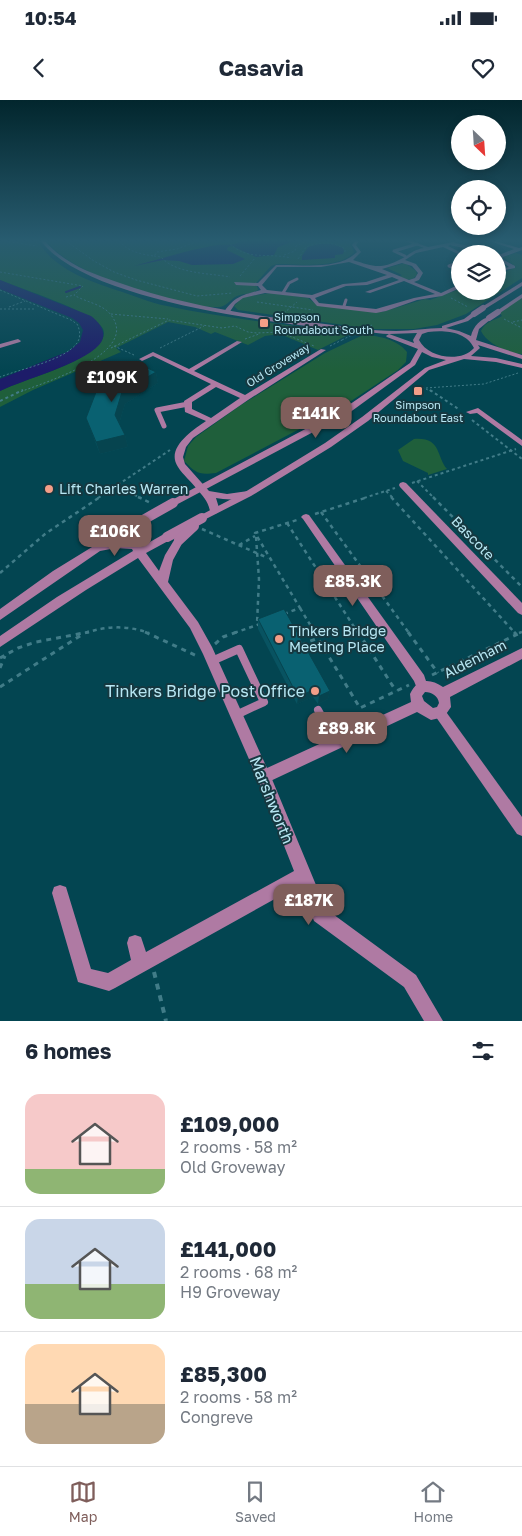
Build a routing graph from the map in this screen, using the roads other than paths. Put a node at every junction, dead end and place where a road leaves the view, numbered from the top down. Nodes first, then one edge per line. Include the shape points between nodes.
1 (115, 284) edge
2 (255, 284) edge
3 (288, 284) edge
4 (356, 284) edge
5 (396, 284) edge
6 (413, 284) edge
7 (522, 284) edge
8 (259, 285) joint
9 (451, 290) edge
10 (265, 291) junction
11 (368, 292) dead end
12 (283, 293) junction
13 (440, 295) junction
14 (312, 296) junction
15 (522, 296) edge
16 (227, 312) junction
17 (371, 328) junction
18 (433, 330) junction
19 (426, 331) junction
20 (473, 340) junction
21 (18, 341) dead end
22 (239, 342) road end
23 (0, 346) edge
24 (420, 348) junction
25 (323, 350) road end
26 (522, 357) edge
27 (460, 358) junction
28 (142, 359) road end
29 (522, 366) edge
30 (190, 370) junction
31 (216, 384) junction
32 (245, 398) junction
33 (188, 404) junction
34 (467, 413) road end
35 (212, 421) junction
36 (164, 426) dead end
37 (522, 445) edge
38 (403, 485) road end
39 (204, 491) junction
40 (248, 494) junction
41 (213, 512) junction
42 (306, 517) road end
43 (202, 518) junction
44 (139, 521) junction
45 (137, 549) junction
46 (94, 550) junction
47 (163, 582) junction
48 (522, 610) edge
49 (0, 615) edge
50 (0, 642) edge
51 (522, 653) edge
52 (210, 656) junction
53 (422, 687) junction
54 (442, 694) junction
55 (418, 705) junction
56 (318, 710) dead end
57 (440, 713) junction
58 (236, 715) junction
59 (336, 743) junction
60 (264, 777) junction
61 (522, 829) edge
62 (302, 875) junction
63 (60, 893) dead end
64 (135, 943) dead end
65 (146, 962) junction
66 (434, 1021) edge

1 - 16 street via 184,305
2 - 8 street
3 - 12 lane
4 - 14 street
5 - 11 street
6 - 13 street
7 - 18 street, bridge via 473,311 455,325
8 - 10 street
9 - 13 street
10 - 12 street
10 - 16 street via 244,296
12 - 14 street
13 - 14 street via 384,310 345,303 317,304
15 - 20 street, bridge via 476,328
16 - 17 street
17 - 19 street via 397,333
17 - 24 street
18 - 19 street
18 - 20 street via 455,332
19 - 24 street via 417,336
20 - 26 street
20 - 27 street via 476,351
21 - 23 street
22 - 30 street
24 - 27 street via 437,356
24 - 39 street via 414,364 346,411
25 - 32 street, Old Groveway
27 - 29 street via 496,360
27 - 40 street via 427,369 335,440
28 - 30 street, Old Groveway via 153,354
30 - 31 street, Old Groveway
31 - 32 street, Old Groveway
31 - 33 street
32 - 35 street, Old Groveway
33 - 35 street via 188,410
33 - 36 lane via 157,410
34 - 37 street via 478,410
35 - 39 street, Old Groveway via 190,436 182,446 179,458
38 - 48 street, Bascote
39 - 40 street via 222,497
39 - 41 street, Old Groveway via 213,502
39 - 44 street, bridge
40 - 41 street
41 - 43 street
42 - 53 street via 420,679
43 - 45 street, bridge
43 - 47 street, bridge via 179,540 170,554
44 - 45 street via 131,536
44 - 46 street
45 - 46 street via 116,544
45 - 47 street, Marshworth
45 - 50 street
46 - 49 street
47 - 52 street, Marshworth via 194,625
51 - 54 street, Aldenham
52 - 58 street, Marshworth
52 - 58 lane via 239,649 264,702
53 - 54 street via 433,687
53 - 55 street via 416,694
54 - 57 street via 445,707
55 - 57 street via 430,714
55 - 59 street
56 - 59 lane
57 - 61 street
58 - 60 street, Marshworth
59 - 60 street
60 - 62 street, Marshworth
62 - 65 street
62 - 66 street, Marshworth via 320,915 410,981
63 - 65 street via 84,976 109,982
64 - 65 street

